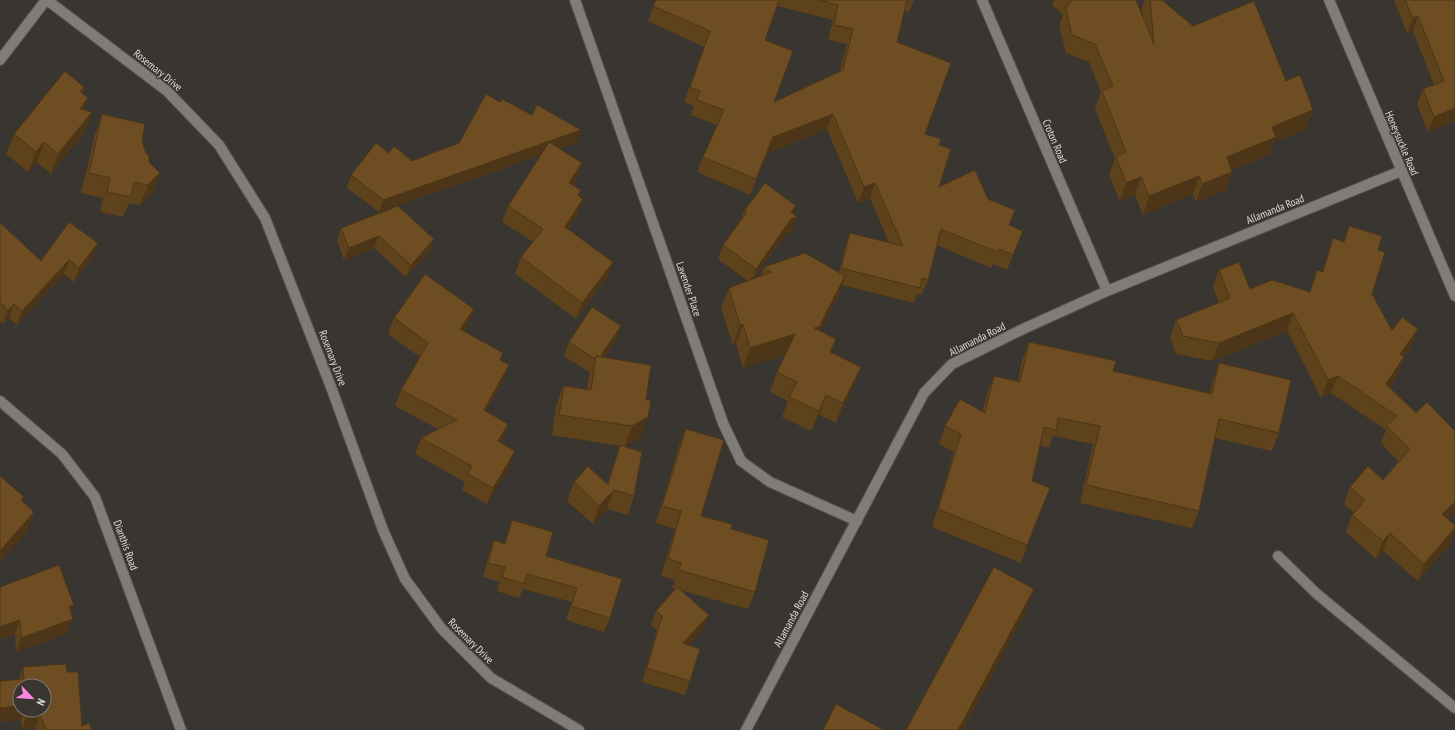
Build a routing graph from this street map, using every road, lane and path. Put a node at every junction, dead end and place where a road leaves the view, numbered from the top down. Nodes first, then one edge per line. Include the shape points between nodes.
1 (46, 0) edge
2 (575, 0) edge
3 (982, 0) edge
4 (1329, 0) edge
5 (0, 60) edge
6 (1401, 171) junction
7 (1107, 291) junction
8 (1455, 296) edge
9 (0, 401) edge
10 (857, 521) junction
11 (1278, 556) dead end
12 (1455, 708) edge
13 (181, 730) edge
14 (579, 730) edge
15 (746, 730) edge

1 - 5 street
1 - 14 street, Rosemary Drive via 167,91 219,145 265,218 332,387 383,530 405,579 440,628 491,678
2 - 10 street, Lavender Place via 720,415 741,461 770,482
3 - 7 street, Croton Road
4 - 6 street, Honeysuckle Road
6 - 7 street, Allamanda Road
6 - 8 street, Honeysuckle Road
7 - 10 street, Allamanda Road via 952,364 924,393
9 - 13 street, Dianthis Road via 62,454 95,497
10 - 15 street, Allamanda Road
11 - 12 street via 1318,594

